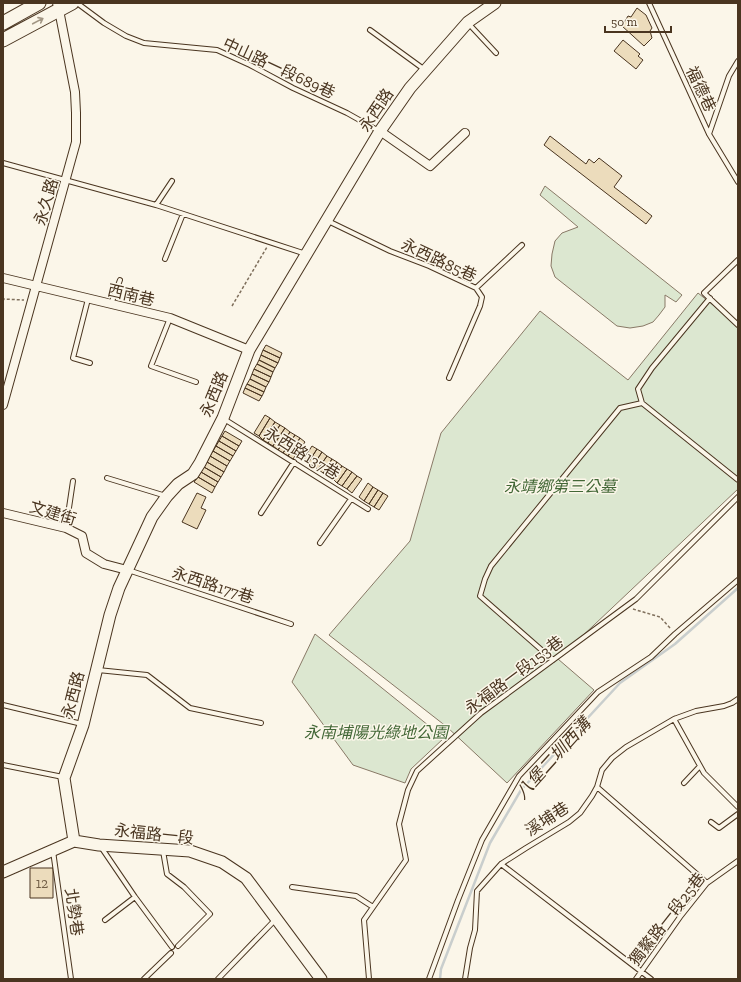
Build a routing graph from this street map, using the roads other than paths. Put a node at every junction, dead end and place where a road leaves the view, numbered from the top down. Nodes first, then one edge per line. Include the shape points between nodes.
1 (39, 3) edge
2 (72, 3) edge
3 (77, 3) edge
4 (495, 3) edge
5 (649, 3) edge
6 (58, 7) edge
7 (468, 22) junction
8 (3, 23) edge
9 (370, 30) dead end
10 (3, 40) edge
11 (496, 53) dead end
12 (738, 61) edge
13 (426, 70) junction
14 (380, 132) junction
15 (465, 134) dead end
16 (709, 134) junction
17 (3, 162) edge
18 (66, 181) junction
19 (172, 181) dead end
20 (738, 182) edge
21 (156, 206) junction
22 (183, 214) junction
23 (327, 220) junction
24 (522, 245) dead end
25 (307, 254) junction
26 (165, 259) dead end
27 (738, 260) edge
28 (3, 278) edge
29 (120, 280) dead end
30 (36, 286) junction
31 (476, 288) junction
32 (710, 298) junction
33 (88, 299) junction
34 (111, 304) junction
35 (170, 318) junction
36 (738, 325) edge
37 (249, 350) junction
38 (90, 364) dead end
39 (449, 378) dead end
40 (196, 382) dead end
41 (642, 403) junction
42 (3, 404) edge
43 (223, 418) junction
44 (294, 462) junction
45 (107, 478) dead end
46 (738, 480) edge
47 (73, 481) dead end
48 (167, 496) junction
49 (738, 497) edge
50 (351, 499) junction
51 (368, 509) dead end
52 (3, 513) edge
53 (261, 513) dead end
54 (66, 528) junction
55 (320, 543) dead end
56 (127, 570) junction
57 (738, 580) edge
58 (291, 624) dead end
59 (553, 660) junction
60 (96, 670) junction
61 (738, 699) edge
62 (3, 705) edge
63 (674, 719) junction
64 (261, 723) dead end
65 (83, 725) junction
66 (3, 765) edge
67 (700, 766) junction
68 (64, 778) junction
69 (684, 783) dead end
70 (597, 788) junction
71 (738, 807) edge
72 (738, 814) edge
73 (711, 822) dead end
74 (74, 841) junction
75 (99, 845) junction
76 (162, 848) junction
77 (53, 849) junction
78 (738, 861) edge
79 (501, 864) junction
80 (4, 874) edge
81 (707, 883) junction
82 (292, 887) dead end
83 (135, 896) junction
84 (373, 907) junction
85 (276, 918) junction
86 (104, 920) dead end
87 (178, 946) dead end
88 (172, 947) dead end
89 (171, 953) dead end
90 (641, 971) junction
91 (147, 978) edge
92 (72, 979) edge
93 (218, 979) edge
94 (321, 979) edge
95 (369, 979) edge
96 (428, 979) edge
97 (465, 979) edge
98 (636, 979) edge
99 (651, 979) edge

1 - 8 main road
2 - 6 main road
3 - 14 lane, 中山路一段689巷 via 104,23 144,43 217,50 347,112
4 - 7 street, 永西路
5 - 16 lane, 福德巷
10 -> 6 main road
6 - 18 street, 永久路 via 75,92 76,113 76,142
7 - 11 lane
7 - 13 street, 永西路
9 - 13 lane
12 - 16 lane via 729,76
13 - 14 street, 永西路 via 410,88
14 - 15 street via 430,166
14 - 23 street, 永西路
16 - 20 lane, 福德巷
17 - 18 lane
18 - 21 lane
18 - 30 street, 永久路
19 - 21 lane
21 - 22 lane
22 - 25 lane
22 - 26 lane
23 - 25 street, 永西路
23 - 31 lane, 永西路85巷 via 390,251
24 - 31 lane
25 - 37 street, 永西路
27 - 32 lane via 704,293
28 - 30 street, 西南巷
29 - 34 lane
30 - 33 street, 西南巷
30 - 42 street, 永久路
31 - 39 lane, 永西路85巷 via 482,297 480,306
32 - 36 lane
32 - 41 lane via 638,388
33 - 34 street, 西南巷
33 - 38 lane via 73,358
34 - 35 street, 西南巷
35 - 37 street, 西南巷
35 - 40 lane via 151,366
37 - 43 street, 永西路
41 - 46 lane
41 - 59 lane via 620,408 491,566 485,579 480,596
43 - 44 lane, 永西路137巷
43 - 48 street, 永西路 via 193,474 178,484
44 - 50 lane, 永西路137巷
44 - 53 lane
45 - 48 lane
47 - 54 lane
48 - 56 street, 永西路 via 152,517
49 - 59 lane, 永福路一段153巷 via 636,599
50 - 51 lane, 永西路137巷
50 - 55 lane
52 - 54 street, 文建街
54 - 56 street, 文建街 via 82,536 86,553 104,564
56 - 58 lane, 永西路177巷
56 - 60 street, 永西路 via 110,615
57 - 96 lane via 651,657 598,692 520,776 482,840
59 - 84 lane, 永福路一段153巷 via 481,713 417,772 408,790 400,824 406,860
60 - 64 lane via 147,675 190,708
60 - 65 street, 永西路
61 - 63 lane, 溪埔巷 via 724,706 696,711
62 - 65 lane
63 - 67 lane
63 - 70 lane, 溪埔巷 via 612,758 602,770
65 - 68 street, 永西路
66 - 68 lane
67 - 69 lane
67 - 71 lane
68 - 74 street, 永西路
70 - 79 lane, 溪埔巷 via 580,813 569,822
70 - 81 lane
72 - 73 lane via 719,828
74 - 75 street, 永福路一段
74 - 77 street, 永福路一段
75 - 76 street, 永福路一段
75 - 83 lane
76 - 85 street, 永福路一段 via 190,851 222,862 246,878
76 - 87 lane via 167,874 184,887 210,914
77 - 80 street, 永福路一段
77 - 92 lane, 北勢巷
78 - 81 lane, 獨鰲路一段25巷
79 - 90 lane
79 - 97 lane, 溪埔巷 via 478,891 475,930
81 - 90 lane, 獨鰲路一段25巷
82 - 84 lane via 356,896
83 - 86 lane
83 - 88 lane
84 - 95 lane, 永福路一段153巷 via 364,920
85 - 93 lane
85 - 94 street, 永福路一段
89 - 91 lane
90 - 98 lane, 獨鰲路一段25巷
90 - 99 lane

